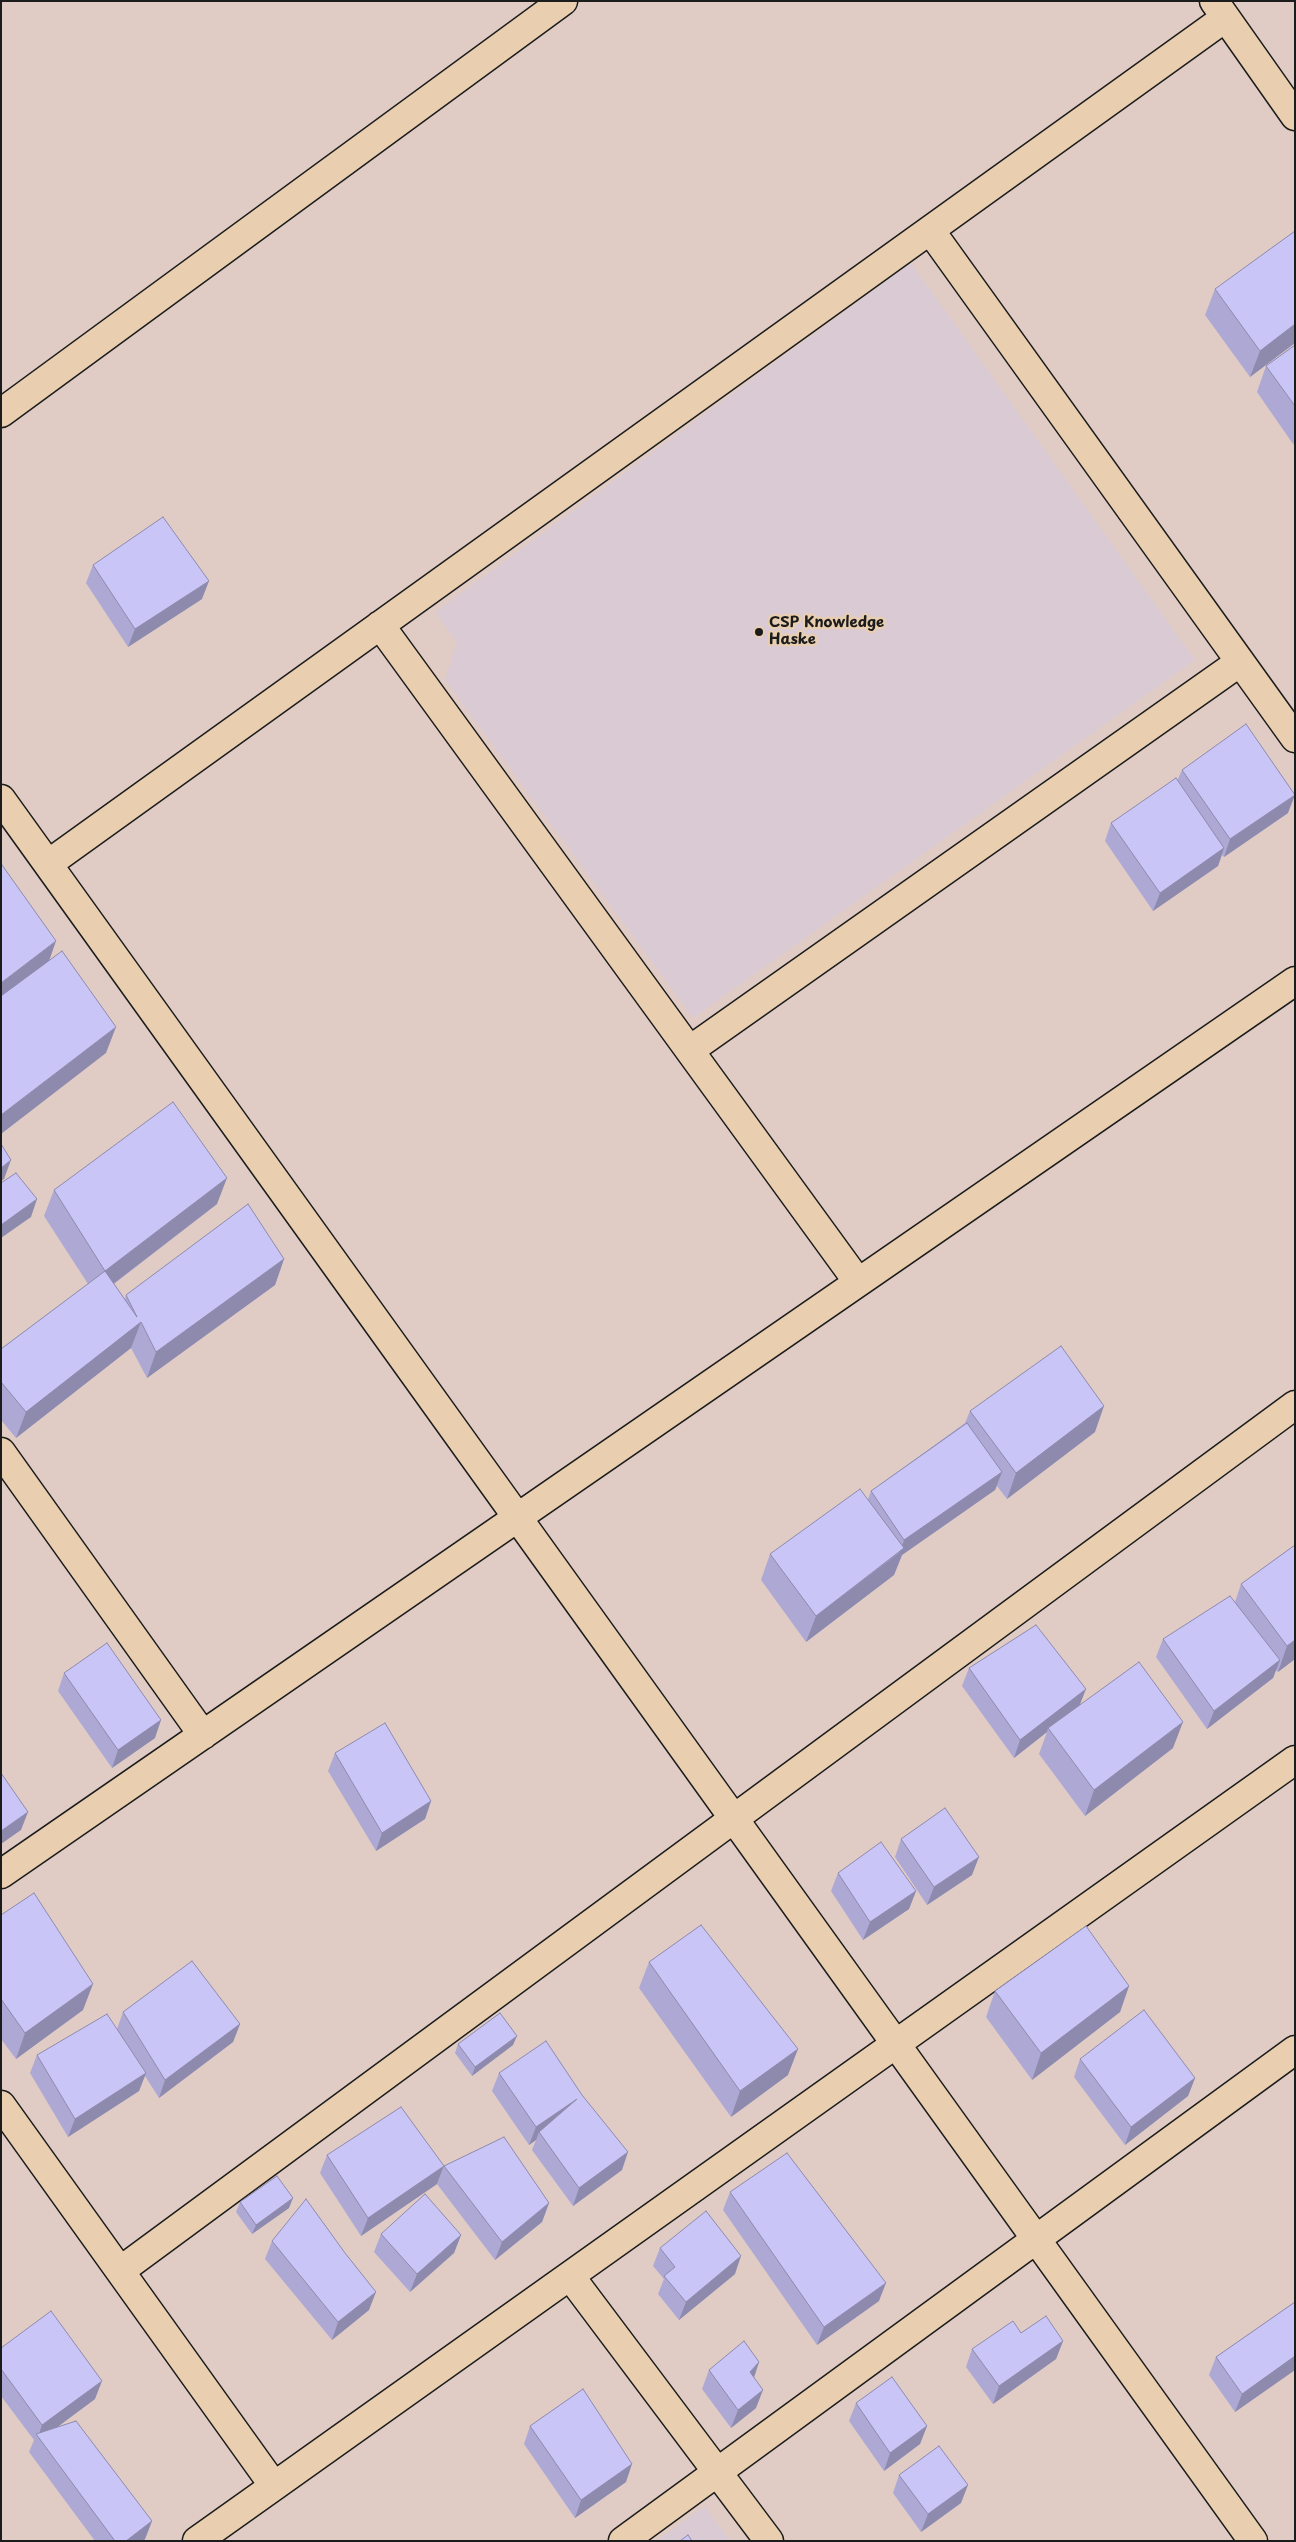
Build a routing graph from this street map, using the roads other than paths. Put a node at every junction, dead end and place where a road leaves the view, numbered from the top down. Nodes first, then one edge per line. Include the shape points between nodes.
1 (563, 1) edge
2 (1220, 10) edge
3 (1295, 116) edge
4 (930, 230) junction
5 (1, 413) edge
6 (380, 626) junction
7 (1240, 662) junction
8 (1295, 738) edge
9 (1, 799) edge
10 (48, 864) junction
11 (1295, 981) edge
12 (690, 1050) junction
13 (858, 1282) junction
14 (1295, 1405) edge
15 (1, 1452) edge
16 (518, 1517) junction
17 (203, 1735) junction
18 (1295, 1760) edge
19 (734, 1818) junction
20 (1, 1874) edge
21 (896, 2044) junction
22 (1295, 2050) edge
23 (1, 2105) edge
24 (1036, 2239) junction
25 (120, 2271) junction
26 (570, 2276) junction
27 (718, 2472) junction
28 (274, 2486) junction
29 (197, 2541) edge
30 (623, 2541) edge
31 (769, 2541) edge
32 (1253, 2541) edge

1 - 5 street
2 - 3 street
2 - 4 street
4 - 6 street
4 - 7 street
6 - 10 street
6 - 12 street
7 - 8 street
7 - 12 street
9 - 10 street
10 - 16 street
11 - 13 street
12 - 13 street
13 - 16 street
14 - 19 street
15 - 17 street
16 - 17 street
16 - 19 street
17 - 20 street
18 - 21 street
19 - 21 street
19 - 25 street
21 - 24 street
21 - 26 street
22 - 24 street
23 - 25 street
24 - 27 street
24 - 32 street
25 - 28 street
26 - 27 street
26 - 28 street
27 - 30 street
27 - 31 street
28 - 29 street

